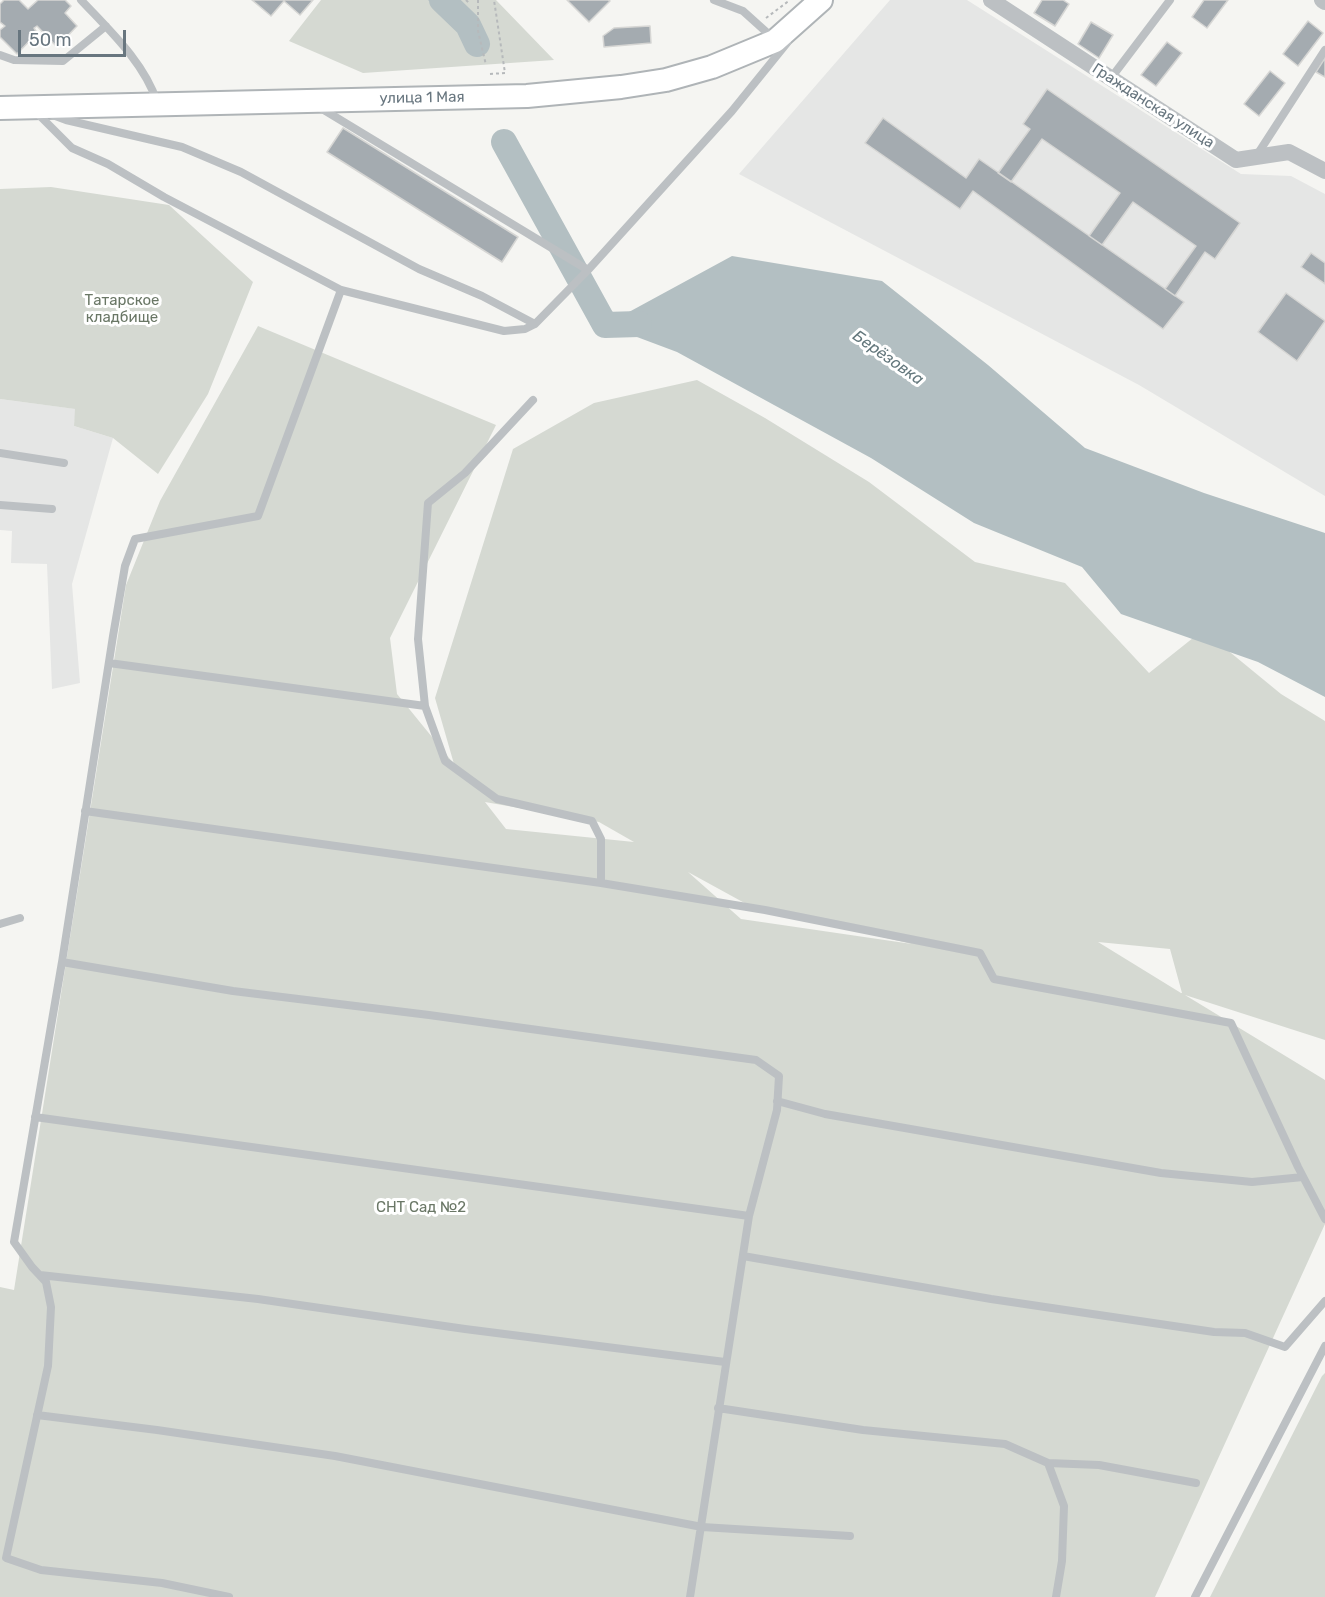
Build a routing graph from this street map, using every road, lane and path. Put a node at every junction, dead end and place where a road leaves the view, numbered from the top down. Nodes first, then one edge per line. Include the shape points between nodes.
1 (81, 0) edge
2 (466, 0) edge
3 (478, 0) edge
4 (494, 0) edge
5 (714, 0) edge
6 (790, 0) edge
7 (821, 0) edge
8 (991, 0) edge
9 (1170, 0) edge
10 (470, 4) dead end
11 (757, 24) junction
12 (106, 26) junction
13 (775, 41) junction
14 (1325, 50) edge
15 (0, 55) edge
16 (486, 65) dead end
17 (490, 74) dead end
18 (1111, 78) junction
19 (308, 100) junction
20 (158, 105) junction
21 (0, 108) edge
22 (32, 108) junction
23 (1256, 157) junction
24 (1325, 171) edge
25 (588, 270) junction
26 (341, 290) junction
27 (538, 321) junction
28 (533, 400) dead end
29 (0, 453) edge
30 (64, 463) dead end
31 (0, 505) edge
32 (52, 509) dead end
33 (109, 663) junction
34 (425, 706) junction
35 (86, 811) junction
36 (602, 883) junction
37 (20, 918) dead end
38 (0, 924) edge
39 (62, 962) junction
40 (777, 1101) junction
41 (35, 1117) junction
42 (1303, 1177) junction
43 (749, 1216) junction
44 (1325, 1219) edge
45 (743, 1256) junction
46 (40, 1275) junction
47 (1325, 1301) edge
48 (1325, 1346) edge
49 (725, 1362) junction
50 (718, 1408) junction
51 (37, 1415) junction
52 (1048, 1463) junction
53 (1196, 1483) dead end
54 (702, 1527) junction
55 (850, 1536) dead end
56 (229, 1597) edge
57 (690, 1597) edge
58 (1056, 1597) edge
59 (1195, 1597) edge

1 - 12 lane
2 - 10 path
3 - 16 path via 478,31
4 - 17 path via 505,73
5 - 11 lane via 743,11
6 - 11 path
7 - 13 main road, улица 1 Мая
7 - 25 lane via 732,111
8 - 18 street, Гражданская улица
9 - 18 lane
11 - 13 lane
12 - 15 lane via 63,60 14,60
12 - 20 lane via 138,65
13 - 19 main road, улица 1 Мая via 712,67 621,87 527,96
14 - 23 lane
18 - 23 street, Гражданская улица via 1236,160
19 - 20 main road, улица 1 Мая
19 - 25 lane
20 - 22 main road, улица 1 Мая
21 - 22 main road, улица 1 Мая
22 - 26 lane via 72,148
22 - 27 lane via 66,120 182,147 212,159 419,269
23 - 24 street, Гражданская улица via 1289,152
25 - 27 lane
26 - 27 lane via 504,331 525,329
26 - 33 lane via 258,516 135,539 125,566
28 - 34 lane via 465,473 428,503 418,639
29 - 30 lane
31 - 32 lane
33 - 34 lane
33 - 35 lane
34 - 36 lane via 445,761 497,799 592,821 601,839
35 - 36 lane
35 - 39 lane
36 - 42 lane via 765,910 980,953 993,979 1231,1023
37 - 38 lane
39 - 40 lane via 233,991 756,1060 779,1076
39 - 41 lane
40 - 42 lane via 825,1114 1161,1173 1252,1182
40 - 43 lane
41 - 43 lane
41 - 46 lane via 14,1242
42 - 44 lane
43 - 45 lane
45 - 47 lane via 991,1299 1214,1332 1245,1333 1285,1347
45 - 49 lane
46 - 49 lane via 258,1299
46 - 51 lane via 46,1282 51,1307 48,1366
48 - 59 lane
49 - 50 lane
50 - 52 lane via 863,1430 1005,1444
50 - 54 lane
51 - 54 lane via 335,1456
51 - 56 lane via 6,1558 41,1570 162,1583
52 - 53 lane via 1099,1465
52 - 58 lane via 1064,1506
54 - 55 lane
54 - 57 lane

